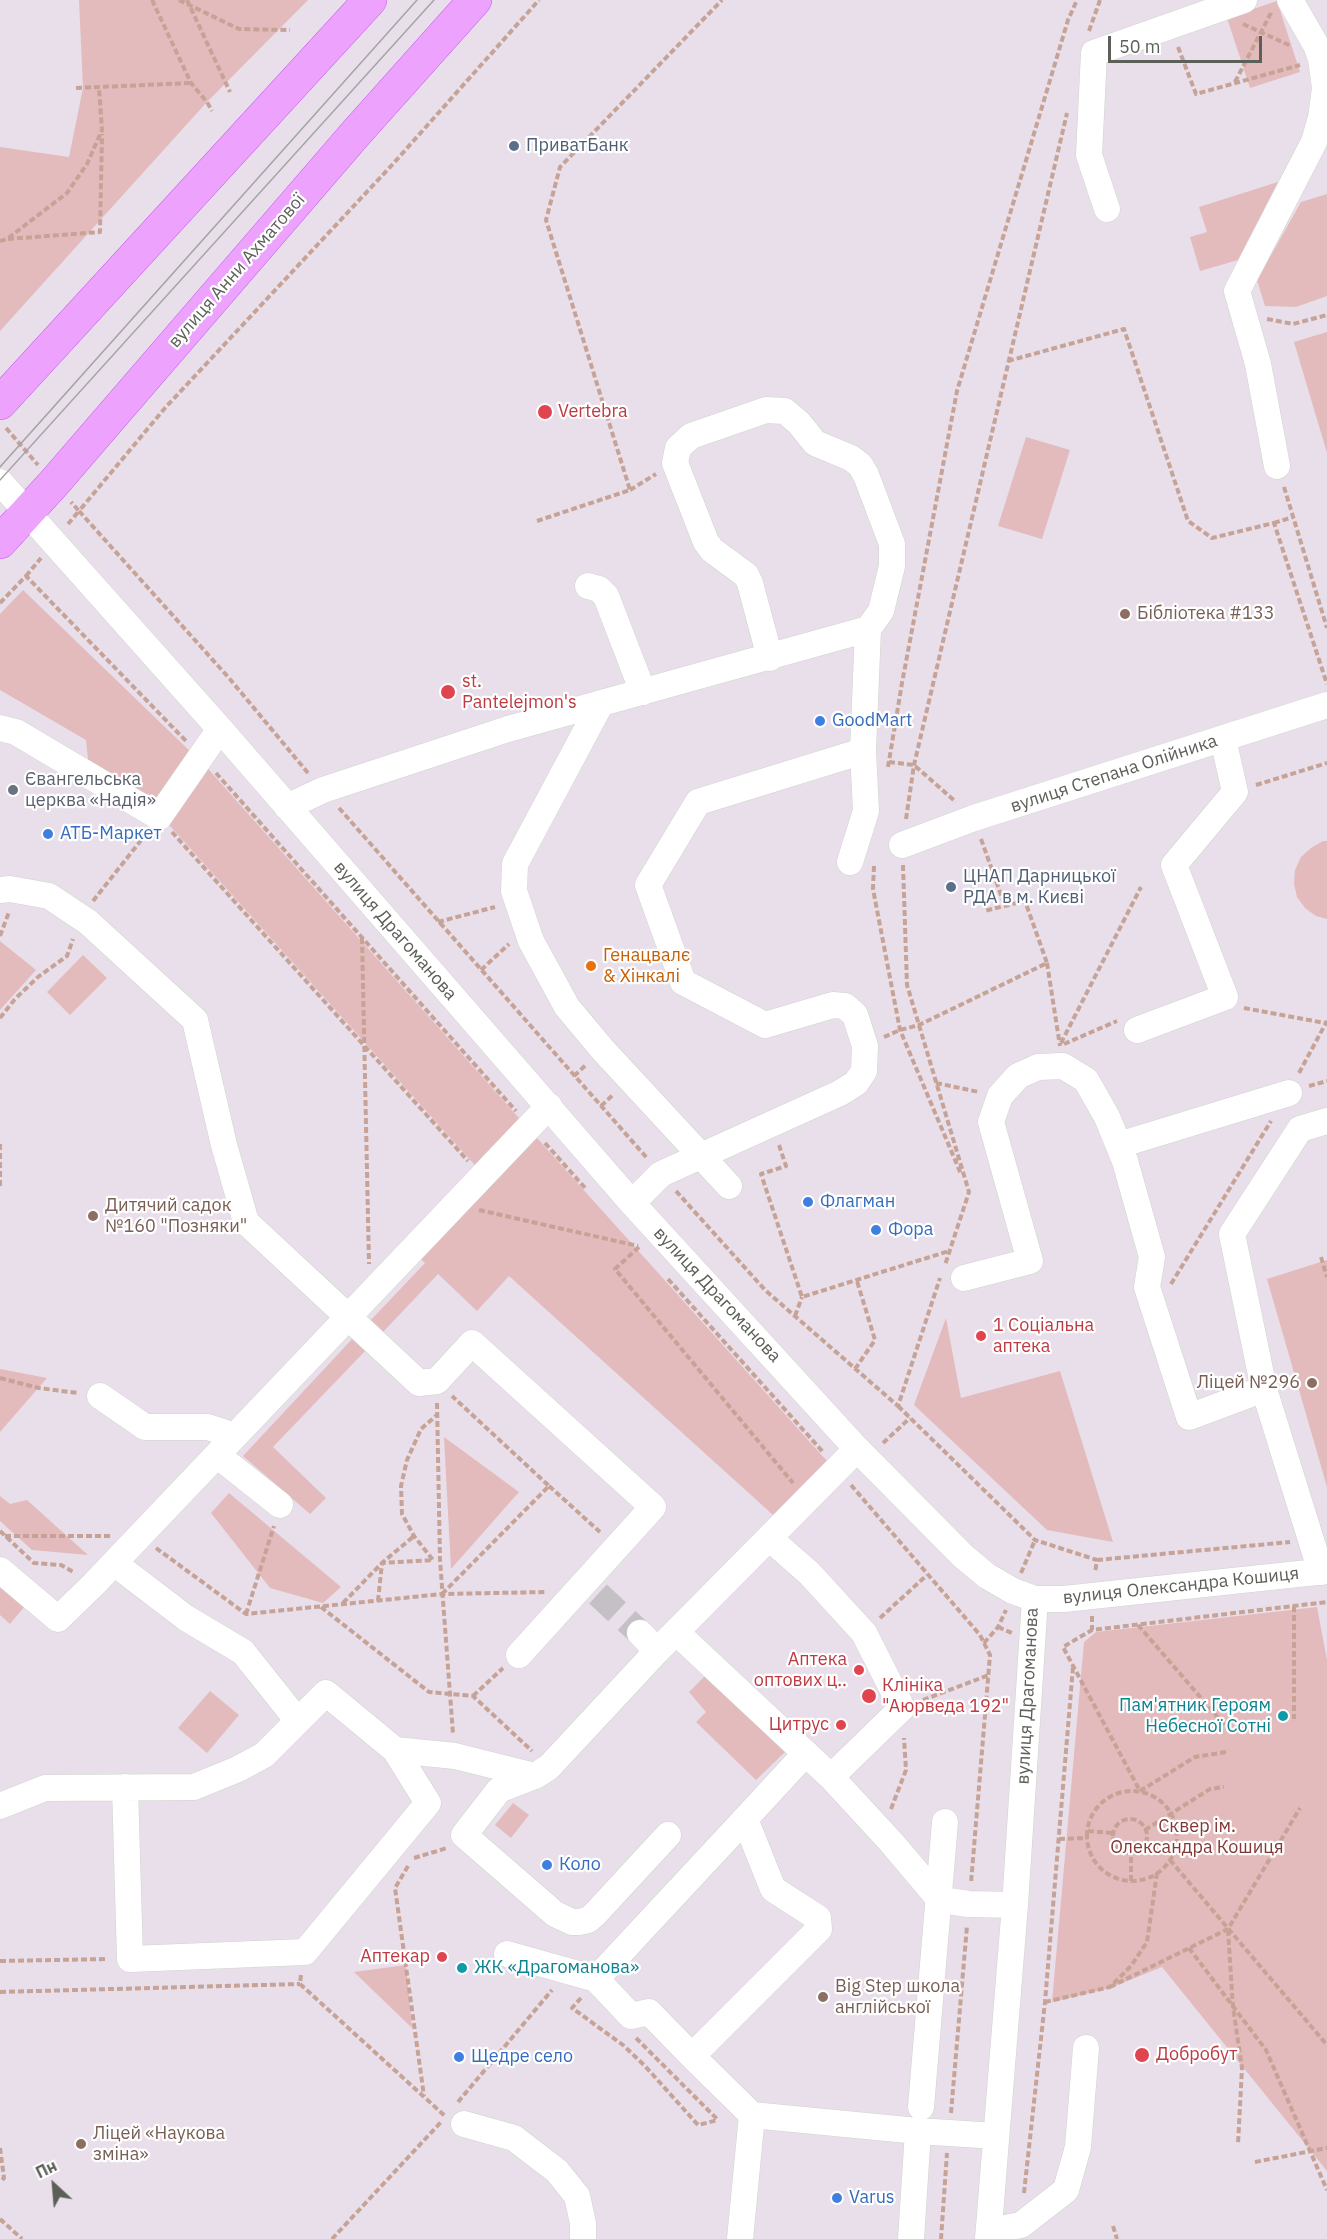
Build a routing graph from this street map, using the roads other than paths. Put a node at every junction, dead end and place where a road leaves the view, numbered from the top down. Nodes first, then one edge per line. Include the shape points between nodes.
1 (370, 0) edge
2 (475, 0) edge
3 (1244, 0) edge
4 (1284, 0) edge
5 (1107, 209) dead end
6 (0, 403) edge
7 (1277, 466) road end
8 (0, 482) edge
9 (28, 512) junction
10 (0, 542) edge
11 (588, 586) dead end
12 (868, 629) junction
13 (770, 658) junction
14 (643, 692) junction
15 (601, 703) junction
16 (1327, 705) edge
17 (0, 728) edge
18 (220, 729) junction
19 (1223, 739) junction
20 (863, 751) junction
21 (287, 807) junction
22 (902, 845) road end
23 (862, 864) road end
24 (0, 890) edge
25 (1137, 1030) dead end
26 (1289, 1093) road end
27 (549, 1106) junction
28 (1327, 1121) edge
29 (1119, 1145) junction
30 (701, 1157) junction
31 (729, 1186) dead end
32 (632, 1203) junction
33 (964, 1278) dead end
34 (349, 1316) junction
35 (1264, 1389) junction
36 (100, 1396) road end
37 (235, 1436) junction
38 (857, 1449) junction
39 (217, 1455) junction
40 (280, 1505) road end
41 (769, 1538) junction
42 (114, 1563) junction
43 (0, 1570) edge
44 (1324, 1572) edge
45 (1035, 1599) junction
46 (675, 1632) junction
47 (519, 1655) road end
48 (298, 1721) junction
49 (395, 1750) junction
50 (806, 1753) junction
51 (542, 1771) junction
52 (831, 1777) junction
53 (125, 1787) junction
54 (0, 1806) edge
55 (745, 1819) junction
56 (945, 1822) dead end
57 (668, 1835) dead end
58 (940, 1900) junction
59 (1015, 1905) junction
60 (507, 1954) dead end
61 (588, 1988) junction
62 (1086, 2048) dead end
63 (692, 2056) junction
64 (752, 2115) junction
65 (459, 2116) road end
66 (920, 2119) junction
67 (996, 2136) junction
68 (988, 2235) edge
69 (583, 2239) edge
70 (740, 2239) edge
71 (911, 2239) edge

1 - 6 main road
2 - 9 main road, вулиця Анни Ахматової
3 - 5 street via 1094,53 1089,155
4 - 7 street via 1316,45 1321,59 1325,88 1321,118 1314,142 1237,291 1258,364
8 - 9 street, вулиця Драгоманова
9 - 10 main road, вулиця Анни Ахматової
9 - 18 street, вулиця Драгоманова
11 - 14 street via 606,596
12 - 13 street
12 - 13 street via 881,611 892,566 892,544 866,475 851,458 815,443 785,411 766,410 690,436 678,448 675,463 706,542 746,575
12 - 20 street
13 - 14 street
14 - 15 street
15 - 21 street via 323,790
15 - 30 street via 515,864 514,891 531,940 567,1007
16 - 19 street, вулиця Степана Олійника
17 - 18 street via 16,732 159,817
18 - 21 street, вулиця Драгоманова
19 - 22 street, вулиця Степана Олійника via 974,818
19 - 25 street via 1235,792 1174,865 1225,996
20 - 23 street via 866,810
20 - 30 street via 698,802 648,885 683,982 765,1026 832,1005 845,1006 855,1015 865,1046 864,1071 856,1083
21 - 27 street, вулиця Драгоманова
24 - 34 street via 49,896 80,917 195,1020 246,1222
26 - 29 street
27 - 32 street, вулиця Драгоманова
27 - 34 street
28 - 35 street via 1300,1129 1232,1234
29 - 33 street via 1086,1080 1058,1054 1018,1076 1000,1096 991,1122 1030,1261
29 - 35 street via 1152,1257 1148,1287 1189,1417
30 - 31 street
30 - 32 street via 661,1174
32 - 38 street, вулиця Драгоманова
34 - 37 street
34 - 47 street via 419,1383 436,1381 472,1343 653,1507 616,1547 586,1589
35 - 44 street
36 - 37 street via 145,1427 208,1427
37 - 39 street
38 - 41 street
38 - 45 street, вулиця Драгоманова via 963,1556 987,1576
39 - 40 street
39 - 42 street
41 - 46 street
41 - 52 street via 809,1573 864,1633 902,1708
42 - 43 street via 58,1619
42 - 48 street via 186,1618 243,1652
44 - 45 street, вулиця Олександра Кошиця via 1092,1598
45 - 59 street, вулиця Драгоманова
46 - 50 street
46 - 51 street via 648,1642
48 - 49 street via 326,1693
48 - 53 street via 264,1755 194,1787
49 - 51 street
49 - 53 street via 428,1803 305,1952 130,1959
50 - 52 street
50 - 55 street
51 - 57 street via 499,1790 464,1835 555,1914 572,1922 588,1920
52 - 58 street
53 - 54 street via 45,1788
55 - 61 street
55 - 63 street via 773,1888 818,1918 819,1929
56 - 58 street
58 - 59 street
58 - 66 street
59 - 67 street, вулиця Драгоманова
60 - 61 street
61 - 63 street via 632,2016 649,2012
62 - 68 street via 1078,2147 1066,2190 1021,2225
63 - 64 street
64 - 66 street
64 - 70 street
65 - 69 street via 514,2138 557,2171 577,2196
66 - 67 street via 949,2133
66 - 71 street
67 - 68 street, вулиця Драгоманова

